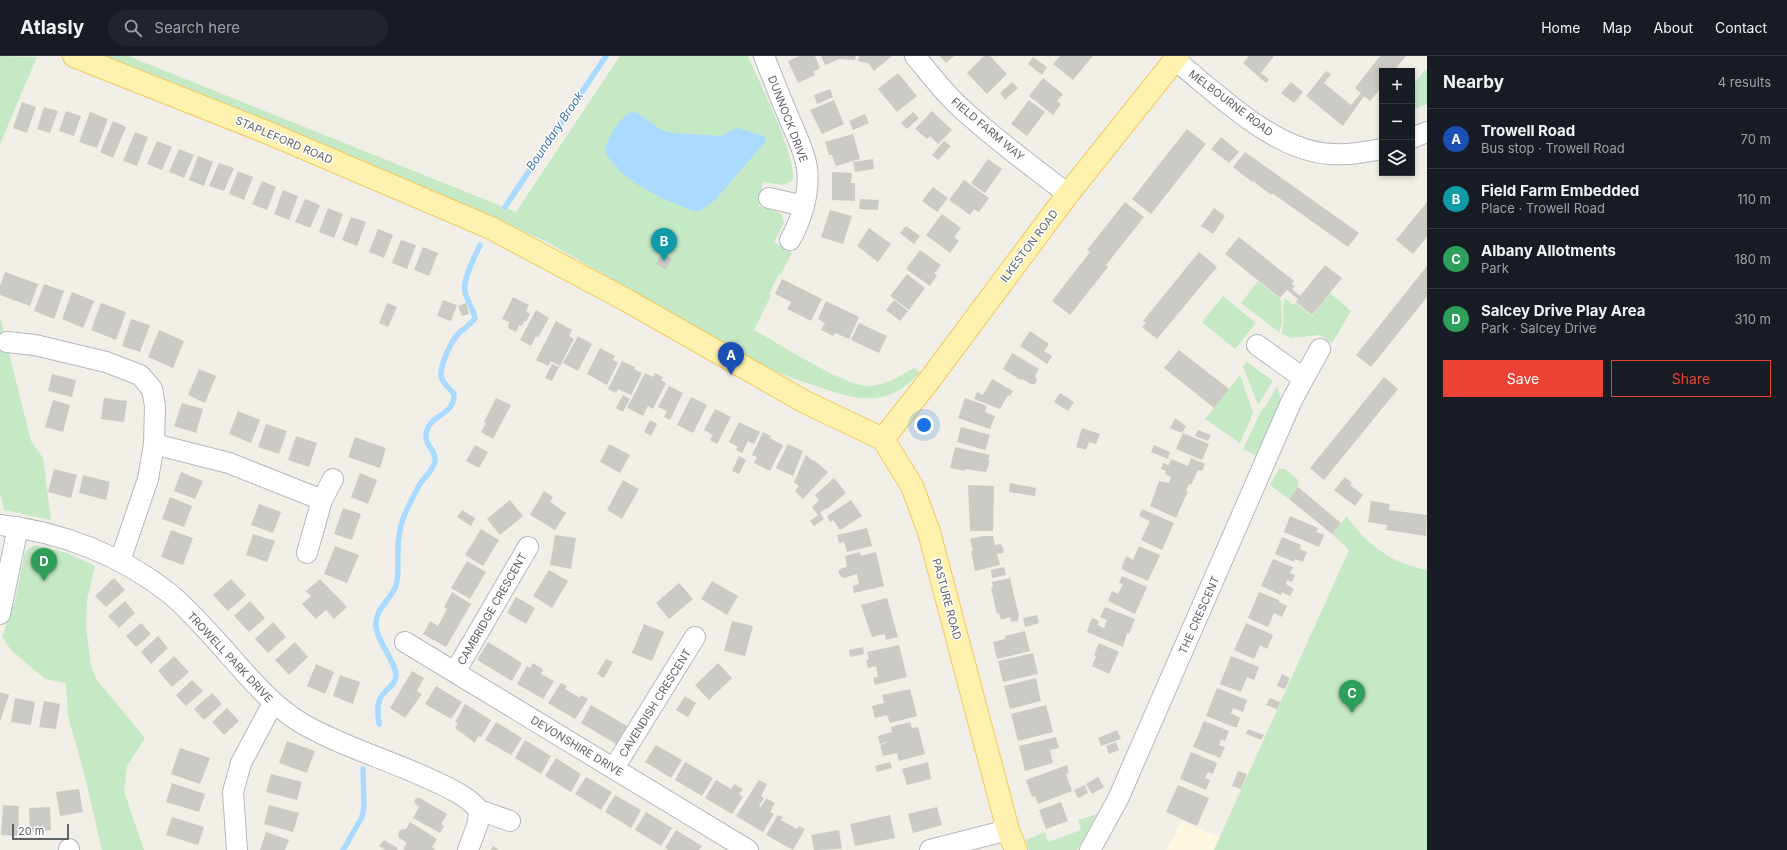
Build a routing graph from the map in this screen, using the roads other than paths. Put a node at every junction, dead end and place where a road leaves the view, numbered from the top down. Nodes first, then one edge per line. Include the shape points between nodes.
1 (74, 56) edge
2 (764, 56) edge
3 (915, 56) edge
4 (1177, 58) edge
5 (1427, 132) edge
6 (1415, 137) edge
7 (1379, 150) edge
8 (1068, 194) junction
9 (769, 198) dead end
10 (804, 206) junction
11 (790, 240) dead end
12 (7, 342) dead end
13 (1257, 345) dead end
14 (1320, 349) dead end
15 (1303, 378) junction
16 (883, 438) junction
17 (154, 444) junction
18 (334, 479) dead end
19 (322, 500) junction
20 (9, 526) edge
21 (528, 547) dead end
22 (307, 553) dead end
23 (120, 561) junction
24 (0, 614) edge
25 (695, 637) dead end
26 (405, 642) dead end
27 (455, 672) junction
28 (273, 703) junction
29 (614, 768) junction
30 (479, 810) junction
31 (510, 821) dead end
32 (1012, 840) edge
33 (237, 850) edge
34 (468, 850) edge
35 (748, 850) edge
36 (930, 850) edge
37 (1090, 850) edge

1 - 16 main road, STAPLEFORD ROAD via 266,132 491,228 628,301 805,402
2 - 10 street, DUNNOCK DRIVE via 805,157 808,184
3 - 8 street, FIELD FARM WAY via 962,109
4 - 7 street, MELBOURNE ROAD via 1254,123 1294,146 1333,154 1354,154
4 - 8 main road, ILKESTON ROAD
5 - 6 street
8 - 16 main road, ILKESTON ROAD via 928,382
9 - 10 street
10 - 11 street, DUNNOCK DRIVE
12 - 17 street via 46,347 106,362 140,375 152,389 155,406
13 - 15 street
14 - 15 street, THE CRESCENT
15 - 37 street, THE CRESCENT via 1118,799
16 - 32 main road, PASTURE ROAD via 912,486 929,532
17 - 19 street via 229,463
17 - 23 street via 148,479
18 - 19 street
19 - 22 street
20 - 23 street, TROWELL PARK DRIVE via 81,544
20 - 24 street
21 - 27 street, CAMBRIDGE CRESCENT
23 - 28 street, TROWELL PARK DRIVE via 170,594
25 - 29 street, CAVENDISH CRESCENT
26 - 27 street, DEVONSHIRE DRIVE
27 - 29 street, DEVONSHIRE DRIVE
28 - 30 street, TROWELL PARK DRIVE via 303,724 461,794
28 - 33 street via 241,763 233,792
29 - 35 street, DEVONSHIRE DRIVE
30 - 31 street, TROWELL PARK DRIVE
30 - 34 street via 478,823
32 - 36 street

